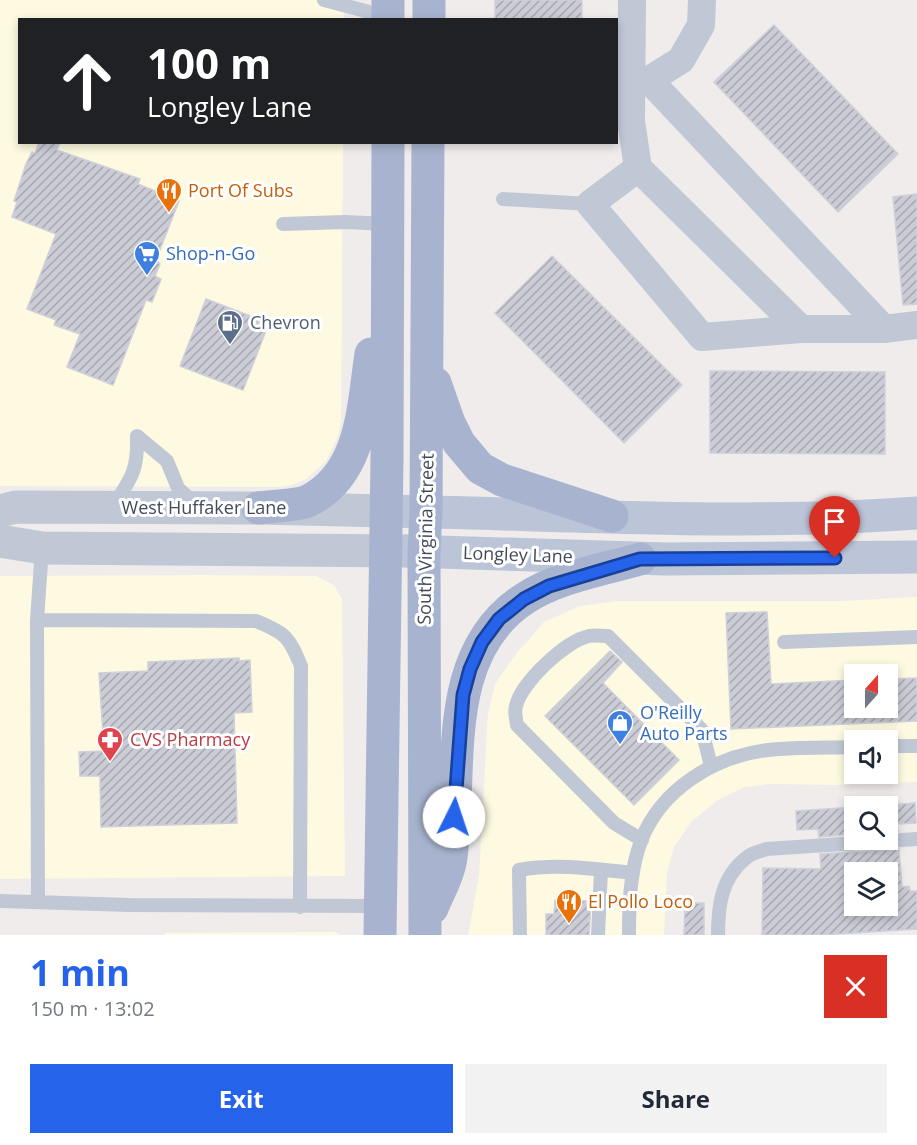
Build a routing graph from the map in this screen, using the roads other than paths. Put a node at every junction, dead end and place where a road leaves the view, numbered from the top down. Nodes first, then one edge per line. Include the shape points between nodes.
1 (324, 0) edge
2 (429, 0) edge
3 (632, 0) edge
4 (702, 0) edge
5 (388, 12) edge
6 (429, 18) edge
7 (640, 83) junction
8 (388, 144) edge
9 (428, 144) edge
10 (638, 168) junction
11 (503, 199) dead end
12 (590, 204) junction
13 (283, 224) dead end
14 (388, 238) junction
15 (917, 325) edge
16 (801, 329) junction
17 (884, 329) junction
18 (427, 359) junction
19 (113, 508) junction
20 (199, 508) junction
21 (258, 508) junction
22 (0, 511) edge
23 (407, 511) junction
24 (917, 513) edge
25 (612, 516) junction
26 (0, 541) edge
27 (42, 548) junction
28 (405, 551) junction
29 (917, 557) edge
30 (640, 559) junction
31 (37, 620) junction
32 (917, 637) edge
33 (784, 642) dead end
34 (898, 746) edge
35 (917, 746) edge
36 (844, 747) edge
37 (711, 766) junction
38 (917, 839) edge
39 (642, 840) junction
40 (601, 870) junction
41 (633, 873) junction
42 (0, 901) edge
43 (38, 901) junction
44 (300, 907) junction
45 (380, 920) edge
46 (425, 929) edge
47 (520, 935) edge
48 (598, 935) edge
49 (629, 935) edge
50 (718, 935) edge

1 - 5 lane
2 - 6 main road
3 - 7 street
4 - 7 street via 701,25 681,60
7 - 10 street via 631,121
7 - 17 street
8 - 14 main road, South Virginia Street
9 - 18 main road, South Virginia Street
10 - 12 street
10 - 16 street
11 - 12 lane
12 - 16 street via 702,337
13 - 14 lane via 345,222
14 - 21 main road via 357,443 347,465 307,502
14 - 23 main road, South Virginia Street
15 - 17 street
16 - 17 street
18 - 23 main road, South Virginia Street
18 - 25 main road via 449,423 459,443 480,468 502,480
19 - 20 street, West Huffaker Lane
19 - 20 lane via 134,473 137,436 167,461 178,488
19 - 22 street, West Huffaker Lane via 16,507
20 - 21 street, West Huffaker Lane
21 - 23 street, West Huffaker Lane
23 - 25 main road
23 - 28 main road, South Virginia Street
24 - 25 main road via 776,519
26 - 27 street
27 - 28 street
27 - 31 lane
28 - 30 main road, Longley Lane
28 - 45 main road, South Virginia Street
28 - 46 main road, South Virginia Street
29 - 30 main road, Longley Lane
30 - 46 main road via 549,586 499,619 482,642 463,695 451,860
31 - 43 lane
31 - 44 lane via 256,621 277,629 290,641 301,666
32 - 33 lane
34 - 35 lane
36 - 37 lane via 767,750
37 - 39 lane via 683,784 658,810
37 - 39 lane via 702,730 608,636 590,636 573,643 522,690 515,708 517,725 614,823
38 - 50 lane via 767,849 746,857 722,891
39 - 41 lane
40 - 41 lane
40 - 47 lane via 539,866 519,870
40 - 48 lane
41 - 49 lane
42 - 43 lane
43 - 44 lane
44 - 45 lane

